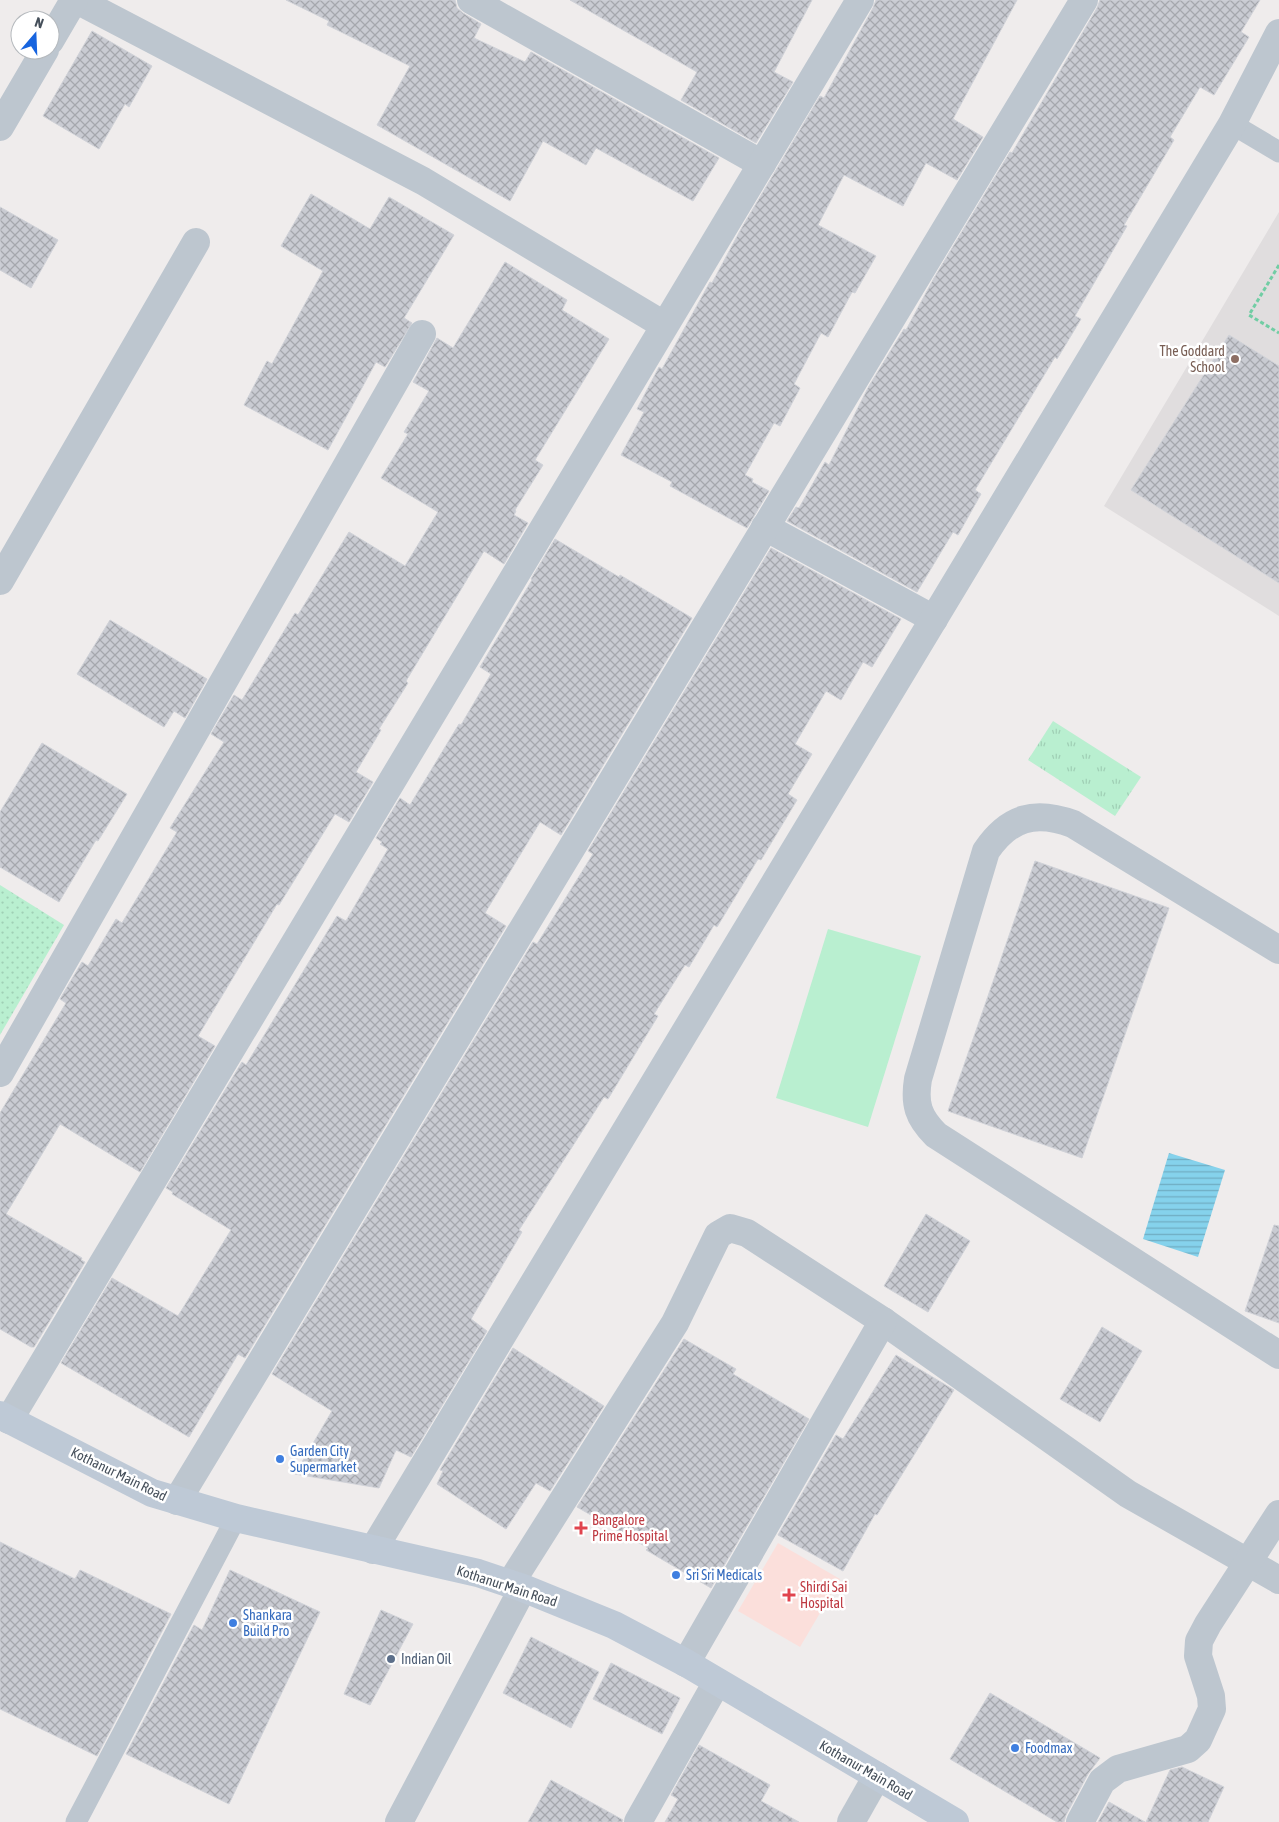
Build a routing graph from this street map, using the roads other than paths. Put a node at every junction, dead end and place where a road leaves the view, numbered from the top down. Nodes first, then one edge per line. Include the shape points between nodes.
1 (76, 0) edge
2 (471, 0) edge
3 (860, 0) edge
4 (1084, 0) edge
5 (60, 26) edge
6 (1279, 33) edge
7 (39, 60) edge
8 (1232, 124) junction
9 (0, 127) edge
10 (1279, 152) edge
11 (762, 164) junction
12 (196, 242) dead end
13 (664, 325) junction
14 (422, 334) dead end
15 (765, 527) junction
16 (0, 581) edge
17 (934, 619) junction
18 (1279, 950) edge
19 (0, 1073) edge
20 (883, 1321) junction
21 (1279, 1355) edge
22 (5, 1417) edge
23 (177, 1502) junction
24 (1279, 1514) edge
25 (236, 1518) junction
26 (373, 1550) junction
27 (1248, 1563) junction
28 (1279, 1580) edge
29 (516, 1586) junction
30 (686, 1663) junction
31 (717, 1682) junction
32 (877, 1776) junction
33 (76, 1822) edge
34 (399, 1822) edge
35 (638, 1822) edge
36 (851, 1822) edge
37 (955, 1822) edge
38 (1080, 1822) edge

1 - 5 street
1 - 13 street via 423,181
2 - 11 street
3 - 11 street
4 - 15 street
6 - 8 street
7 - 9 street
8 - 10 lane
8 - 17 street
11 - 13 street
12 - 16 street
13 - 22 street
14 - 19 street
15 - 17 street
15 - 23 street
17 - 26 street
18 - 21 street via 1073,824 1040,816 1023,819 1008,826 986,850 916,1090 919,1112 936,1135
20 - 27 street via 1128,1494
20 - 29 street via 746,1233 730,1228 718,1235 675,1323
20 - 30 street
22 - 23 main road, Kothanur Main Road via 152,1493
23 - 25 main road, Kothanur Main Road
24 - 27 street
25 - 26 main road, Kothanur Main Road
25 - 33 lane
26 - 29 main road, Kothanur Main Road via 478,1573
27 - 28 street
27 - 38 street via 1199,1641 1198,1656 1212,1709 1198,1740 1188,1748 1118,1770 1102,1782
29 - 30 main road, Kothanur Main Road via 614,1625
29 - 34 street
30 - 31 main road, Kothanur Main Road
31 - 32 main road, Kothanur Main Road
31 - 35 street
32 - 36 street
32 - 37 main road, Kothanur Main Road

